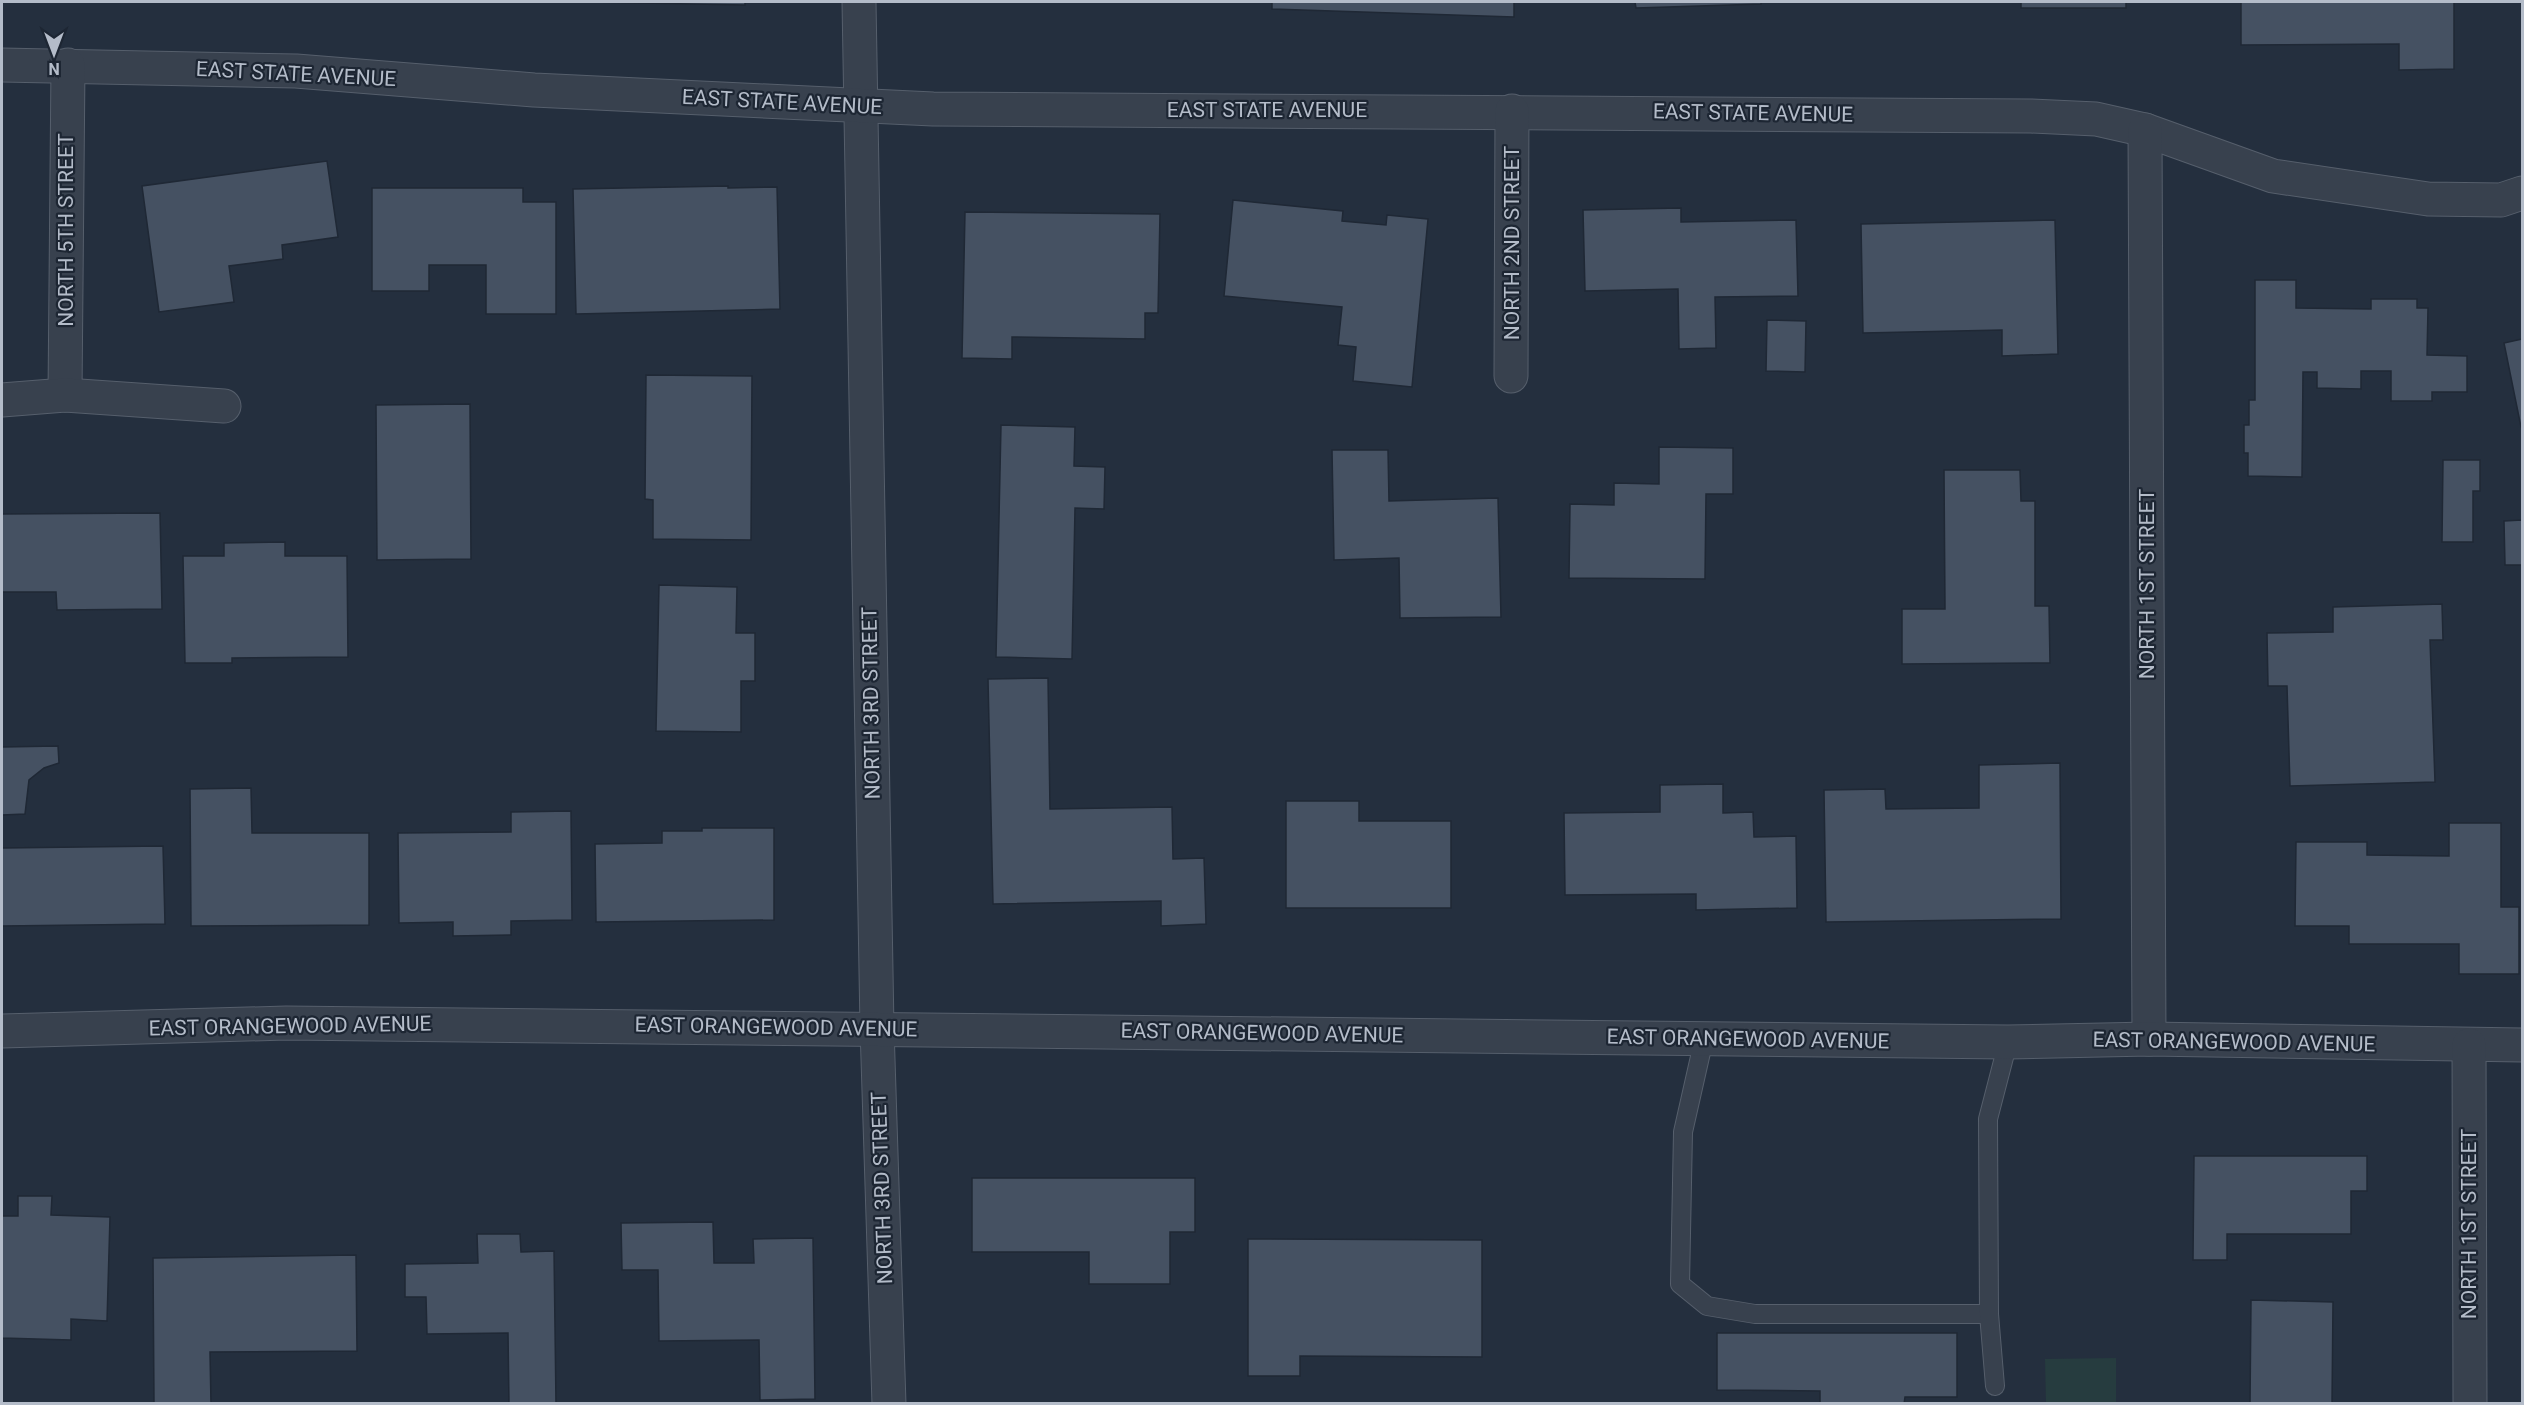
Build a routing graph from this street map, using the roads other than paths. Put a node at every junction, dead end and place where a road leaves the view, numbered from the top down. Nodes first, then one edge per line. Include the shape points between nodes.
1 (859, 2) edge
2 (2, 65) edge
3 (68, 65) junction
4 (861, 105) junction
5 (1512, 111) junction
6 (2145, 130) junction
7 (2523, 193) edge
8 (1511, 375) dead end
9 (65, 395) junction
10 (2, 400) edge
11 (224, 406) dead end
12 (877, 1028) junction
13 (2, 1030) edge
14 (1704, 1039) junction
15 (2150, 1039) junction
16 (2008, 1042) junction
17 (2469, 1045) junction
18 (2523, 1045) edge
19 (1989, 1314) junction
20 (1995, 1386) dead end
21 (890, 1404) edge
22 (2470, 1404) edge

1 - 4 street, NORTH 3RD STREET
2 - 3 street, EAST STATE AVENUE
3 - 4 street, EAST STATE AVENUE via 296,71 534,90
3 - 9 street, NORTH 5TH STREET
4 - 5 street, EAST STATE AVENUE via 933,109
4 - 12 street, NORTH 3RD STREET
5 - 6 street, EAST STATE AVENUE via 2031,116 2096,119
5 - 8 street, NORTH 2ND STREET
6 - 7 street, EAST STATE AVENUE via 2273,176 2428,199 2501,200
6 - 15 street, NORTH 1ST STREET
9 - 10 street
9 - 11 street
12 - 13 street, EAST ORANGEWOOD AVENUE via 286,1023
12 - 14 street, EAST ORANGEWOOD AVENUE
12 - 21 street, NORTH 3RD STREET
14 - 16 street, EAST ORANGEWOOD AVENUE
14 - 19 lane via 1683,1132 1680,1284 1707,1306 1755,1314
15 - 16 street, EAST ORANGEWOOD AVENUE
15 - 17 street, EAST ORANGEWOOD AVENUE
16 - 19 lane via 1988,1119
17 - 18 street, EAST ORANGEWOOD AVENUE
17 - 22 street, NORTH 1ST STREET
19 - 20 lane

